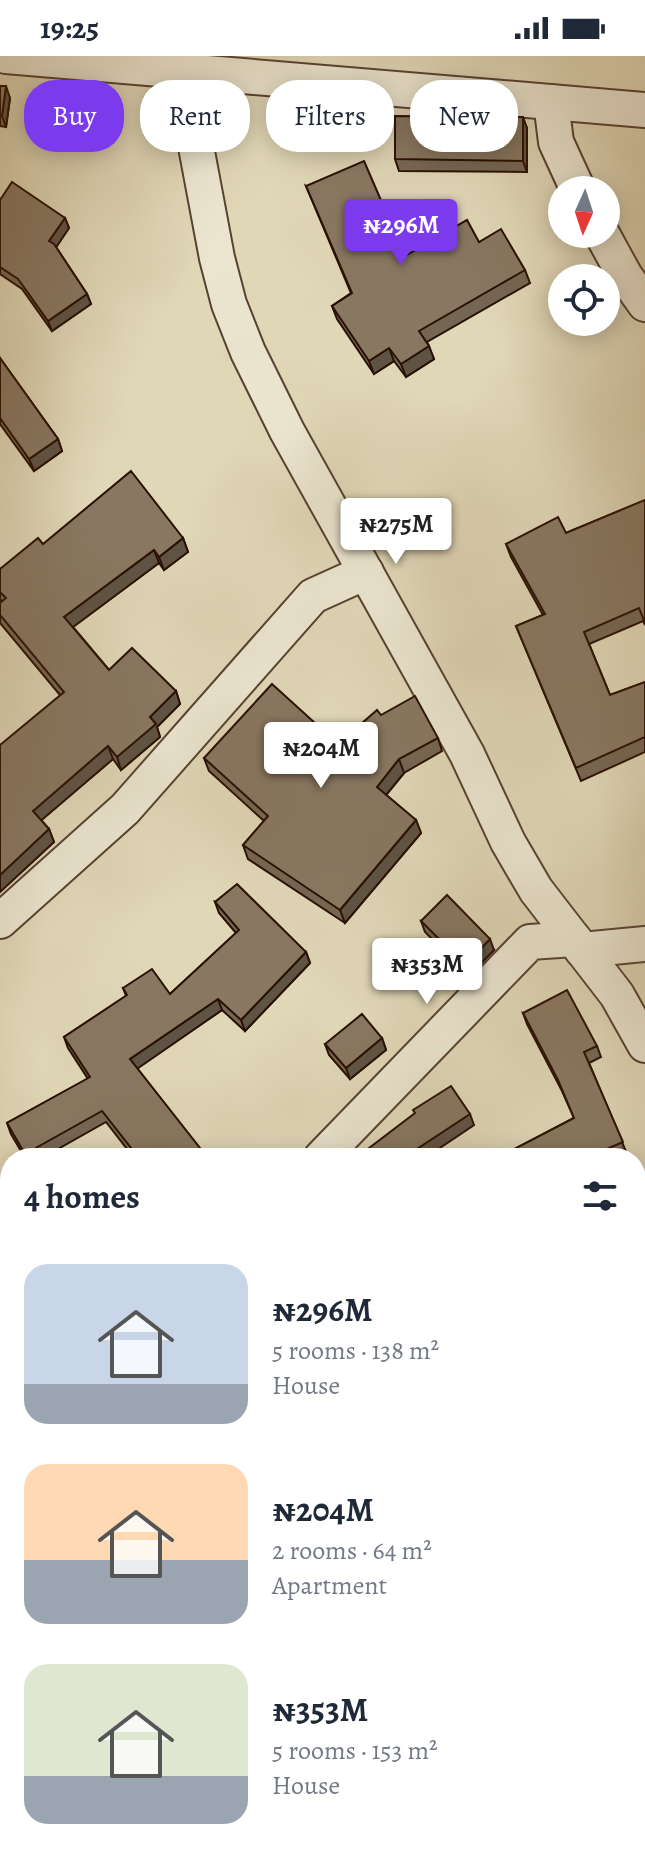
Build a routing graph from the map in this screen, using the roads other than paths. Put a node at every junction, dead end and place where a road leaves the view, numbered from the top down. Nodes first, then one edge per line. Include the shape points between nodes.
1 (6, 56) edge
2 (178, 70) junction
3 (551, 102) junction
4 (645, 110) edge
5 (572, 176) edge
6 (610, 248) edge
7 (645, 304) edge
8 (366, 572) junction
9 (0, 921) edge
10 (578, 944) junction
11 (645, 944) edge
12 (645, 1045) edge
13 (331, 1148) edge

1 - 2 street
2 - 3 street
2 - 8 street via 229,304 287,431
3 - 4 street
3 - 5 street via 556,142
6 - 7 street
8 - 9 street via 313,596 125,809
8 - 10 street via 460,741 515,854
10 - 11 street
10 - 12 street via 617,995
10 - 13 street via 530,942

